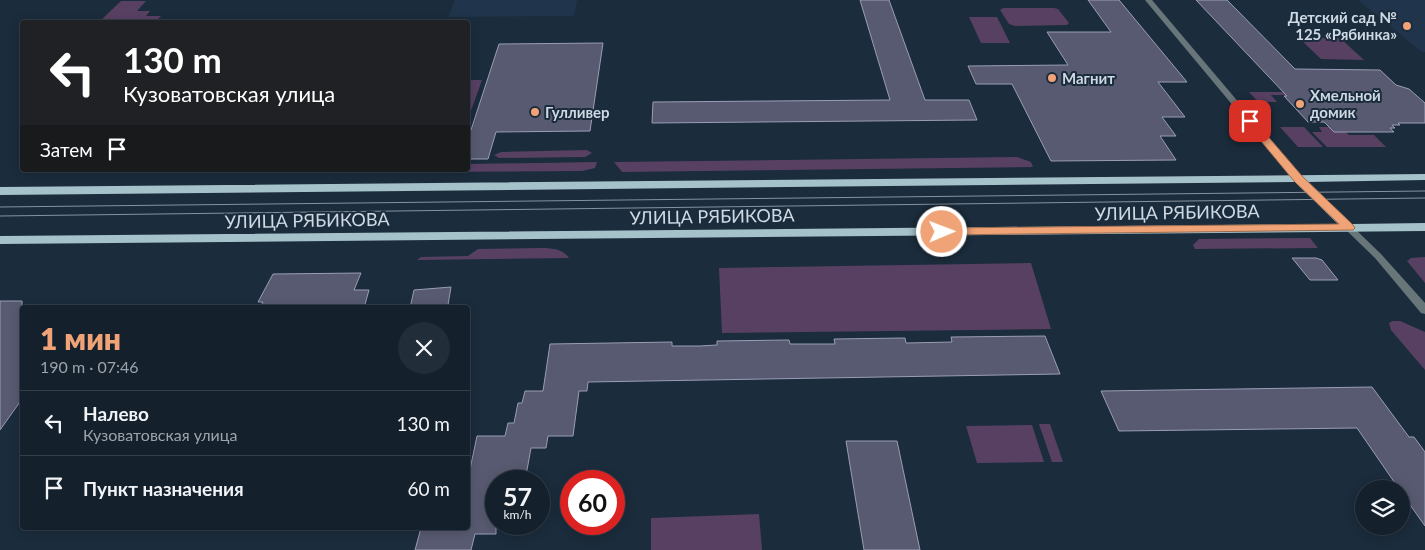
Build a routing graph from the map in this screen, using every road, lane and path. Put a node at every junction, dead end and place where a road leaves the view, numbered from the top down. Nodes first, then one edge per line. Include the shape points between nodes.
1 (1148, 0) edge
2 (1425, 177) edge
3 (1298, 178) junction
4 (0, 191) edge
5 (1425, 227) edge
6 (1349, 228) junction
7 (0, 240) edge
8 (1425, 310) edge

1 - 3 street
2 - 3 main road, УЛИЦА РЯБИКОВА
3 - 4 main road, УЛИЦА РЯБИКОВА
3 - 6 main road
5 - 6 main road, УЛИЦА РЯБИКОВА
6 - 7 main road, УЛИЦА РЯБИКОВА
6 - 8 street

